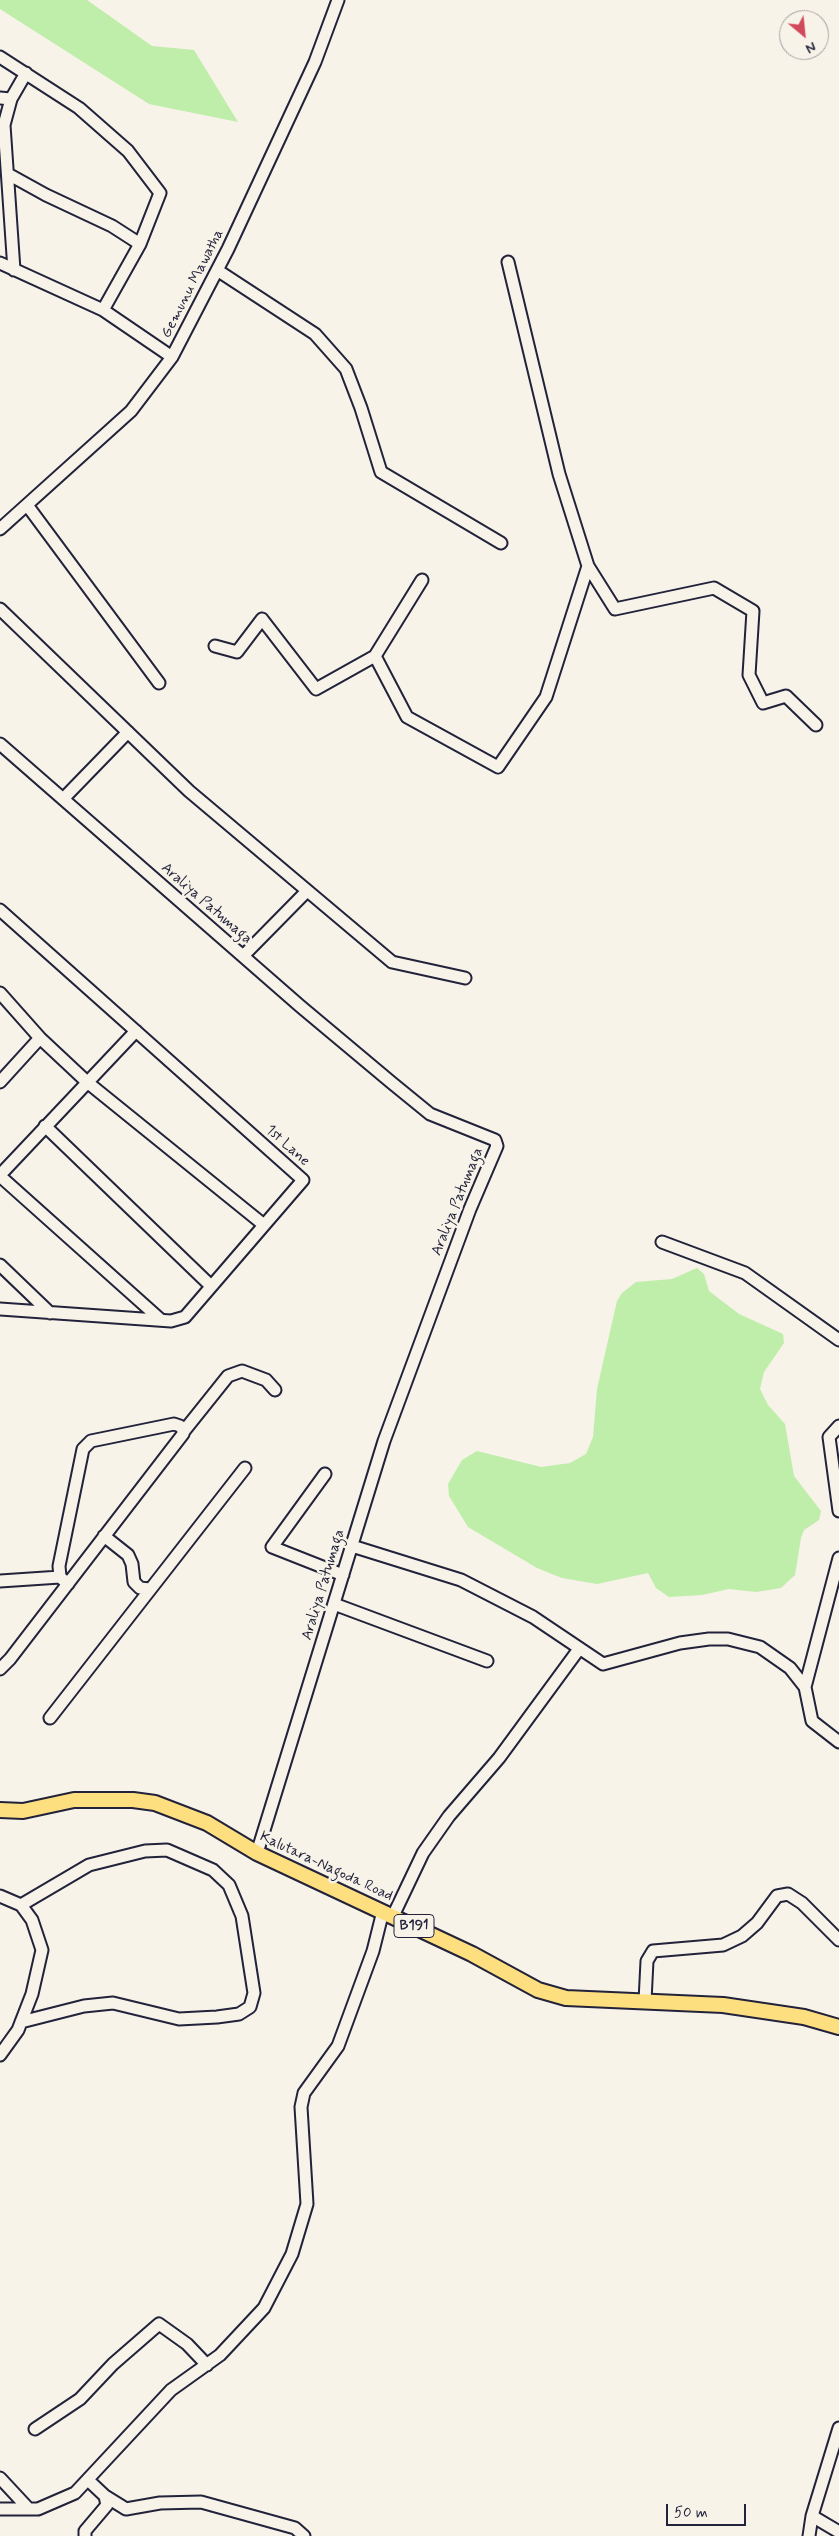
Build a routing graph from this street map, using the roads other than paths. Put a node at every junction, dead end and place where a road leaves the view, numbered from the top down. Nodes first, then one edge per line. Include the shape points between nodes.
1 (338, 0) edge
2 (0, 57) edge
3 (26, 73) junction
4 (6, 99) edge
5 (8, 174) junction
6 (140, 244) junction
7 (508, 262) dead end
8 (0, 263) edge
9 (14, 270) junction
10 (217, 270) junction
11 (103, 310) junction
12 (172, 357) junction
13 (27, 505) junction
14 (0, 529) edge
15 (501, 543) dead end
16 (588, 566) junction
17 (422, 580) dead end
18 (0, 609) edge
19 (215, 646) dead end
20 (375, 656) junction
21 (159, 683) dead end
22 (816, 725) dead end
23 (128, 732) junction
24 (0, 744) edge
25 (63, 799) junction
26 (308, 891) junction
27 (0, 910) edge
28 (243, 956) junction
29 (465, 978) dead end
30 (0, 993) edge
31 (136, 1030) junction
32 (40, 1038) junction
33 (0, 1082) edge
34 (87, 1082) junction
35 (46, 1126) junction
36 (0, 1175) edge
37 (264, 1226) junction
38 (662, 1242) dead end
39 (0, 1265) edge
40 (212, 1286) junction
41 (0, 1309) edge
42 (50, 1314) junction
43 (161, 1320) junction
44 (839, 1340) edge
45 (275, 1390) dead end
46 (839, 1426) edge
47 (184, 1431) junction
48 (245, 1468) dead end
49 (325, 1474) dead end
50 (839, 1511) edge
51 (104, 1536) junction
52 (352, 1546) junction
53 (839, 1558) edge
54 (343, 1575) junction
55 (64, 1580) junction
56 (0, 1581) edge
57 (150, 1589) junction
58 (334, 1604) junction
59 (579, 1650) junction
60 (487, 1661) dead end
61 (0, 1670) edge
62 (805, 1687) junction
63 (50, 1718) dead end
64 (839, 1742) edge
65 (0, 1810) edge
66 (257, 1853) junction
67 (0, 1896) edge
68 (22, 1905) junction
69 (388, 1914) junction
70 (839, 1940) edge
71 (645, 2001) junction
72 (21, 2022) junction
73 (839, 2027) edge
74 (0, 2055) edge
75 (207, 2364) junction
76 (839, 2428) edge
77 (35, 2429) dead end
78 (0, 2478) edge
79 (88, 2480) junction
80 (105, 2496) junction
81 (27, 2507) junction
82 (0, 2509) edge
83 (812, 2516) junction
84 (839, 2532) edge
85 (85, 2536) edge
86 (304, 2536) edge
87 (809, 2536) edge

1 - 10 street, Gemunu Mawatha via 316,62
2 - 3 street
3 - 4 street
3 - 6 street via 78,108 128,151 160,193
4 - 5 street via 4,125
5 - 6 street via 112,226
5 - 9 street
6 - 11 street
7 - 16 street via 558,474
8 - 9 street
9 - 11 street
10 - 12 street, Gemunu Mawatha
10 - 15 street via 315,334 346,369 381,472
11 - 12 street
12 - 13 street, Gemunu Mawatha via 131,411
13 - 14 street, Gemunu Mawatha
13 - 21 street
16 - 20 street via 546,697 498,767 407,717
16 - 22 street via 615,609 714,588 753,611 749,676 763,703 786,696
17 - 20 street
18 - 23 street
19 - 20 street via 237,652 262,619 316,689
23 - 25 street
23 - 26 street via 189,792
24 - 25 street, Araliya Patumaga
25 - 28 street, Araliya Patumaga
26 - 28 street
26 - 29 street via 392,962
27 - 31 street, 1st Lane
28 - 52 street, Araliya Patumaga via 430,1114 494,1140 497,1146 470,1209 384,1441
30 - 32 street
31 - 34 street
31 - 37 street, 1st Lane via 303,1180
32 - 33 street
32 - 34 street
34 - 35 street
34 - 37 street
35 - 36 street
35 - 40 street
36 - 43 street
37 - 40 street, 1st Lane
38 - 44 street via 745,1273
39 - 42 street
40 - 43 street, 1st Lane via 185,1317
41 - 42 street, 1st Lane
42 - 43 street, 1st Lane
45 - 47 street via 266,1380 242,1371 228,1376
46 - 50 street via 829,1437
47 - 51 street
47 - 55 street via 174,1424 91,1441 83,1449 59,1566
48 - 57 street
49 - 54 street via 272,1546
51 - 55 street
51 - 57 street via 128,1555 134,1582 140,1588
52 - 54 street, Araliya Patumaga
52 - 59 street via 461,1580 533,1617
53 - 62 street
54 - 58 street, Araliya Patumaga
55 - 56 street
55 - 61 street
57 - 63 street
58 - 60 street
58 - 66 street, Araliya Patumaga
59 - 62 street via 603,1664 680,1644 728,1639 760,1647 774,1655
59 - 69 street via 499,1758 449,1816
62 - 64 street via 812,1721
65 - 66 main road, Kalutara-Nagoda Road / B191 via 23,1812 74,1800 154,1803 207,1823
66 - 69 main road, Kalutara-Nagoda Road / B191
67 - 68 street
68 - 72 street via 32,1920 42,1950 32,1994
68 - 72 street via 89,1864 144,1850 167,1850 213,1870 229,1885 242,1916 254,1993 250,2007 239,2014 216,2018 179,2019 113,2003 84,2006
69 - 71 main road, Kalutara-Nagoda Road / B191 via 538,1990 566,1998
69 - 75 street via 338,2046 302,2100 307,2204 292,2254 264,2308 220,2355
70 - 71 street via 802,1903 788,1894 778,1896 757,1923 723,1946 653,1951 647,1961
71 - 73 main road, Kalutara-Nagoda Road / B191 via 723,2006 804,2017
72 - 74 street
75 - 77 street via 187,2344 159,2324 113,2364 80,2399
75 - 79 street via 171,2390
76 - 83 street
78 - 81 street
79 - 80 street
79 - 81 street via 75,2493 38,2509
80 - 85 street via 107,2506 85,2531
80 - 86 street via 126,2509 160,2503 201,2502 295,2528
81 - 82 street
83 - 84 street
83 - 87 street

